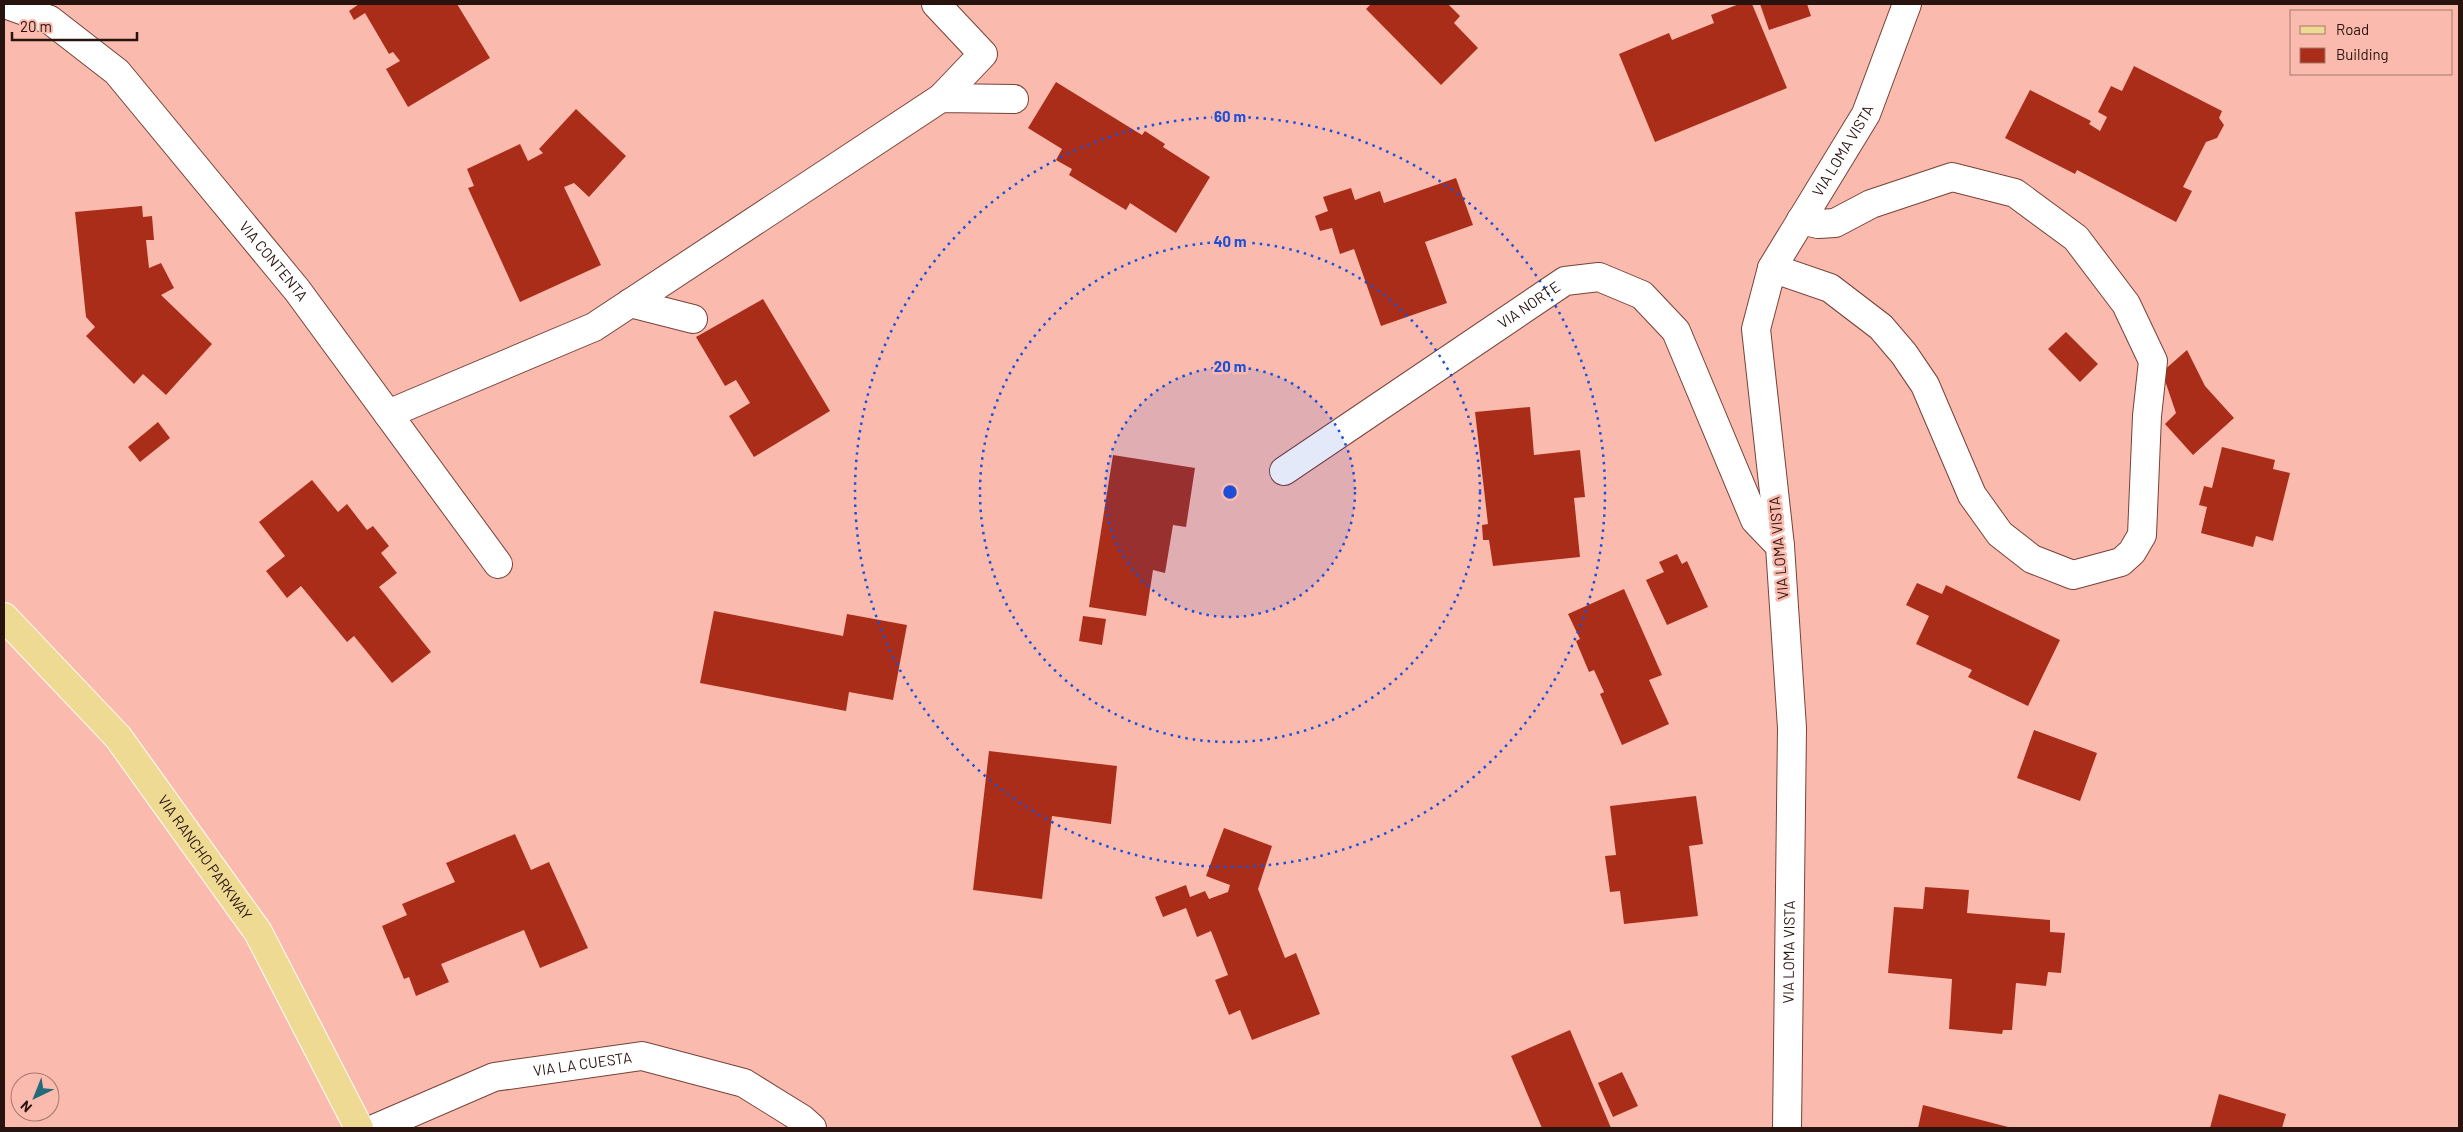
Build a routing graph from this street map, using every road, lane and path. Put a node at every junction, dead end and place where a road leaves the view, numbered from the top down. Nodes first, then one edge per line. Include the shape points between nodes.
1 (5, 4) edge
2 (936, 4) edge
3 (1904, 7) edge
4 (941, 98) junction
5 (1014, 99) dead end
6 (1801, 220) junction
7 (1772, 268) junction
8 (630, 303) junction
9 (693, 319) dead end
10 (388, 414) junction
11 (1284, 471) dead end
12 (1780, 546) junction
13 (498, 564) dead end
14 (4, 618) edge
15 (359, 1128) edge
16 (376, 1128) edge
17 (812, 1128) edge
18 (1787, 1128) edge

1 - 10 street, VIA CONTENTA via 50,20 117,72 297,290
2 - 4 street via 983,54
3 - 6 street, VIA LOMA VISTA via 1866,114
4 - 5 street
4 - 8 street
6 - 7 street, VIA LOMA VISTA
6 - 7 street via 1834,223 1871,204 1952,177 2015,194 2076,238 2126,304 2153,361 2147,416 2142,535 2132,552 2121,562 2072,575 2032,559 2000,534 1972,495 1925,385 1881,327 1830,288
7 - 12 street, VIA LOMA VISTA via 1756,329
8 - 9 street
8 - 10 street via 594,327
10 - 13 street, VIA CONTENTA
11 - 12 street, VIA NORTE via 1565,281 1599,277 1642,295 1676,331 1755,520
12 - 18 street, VIA LOMA VISTA via 1792,728
14 - 15 main road, VIA RANCHO PARKWAY via 118,737 258,932
16 - 17 street, VIA LA CUESTA via 494,1077 642,1056 744,1083

